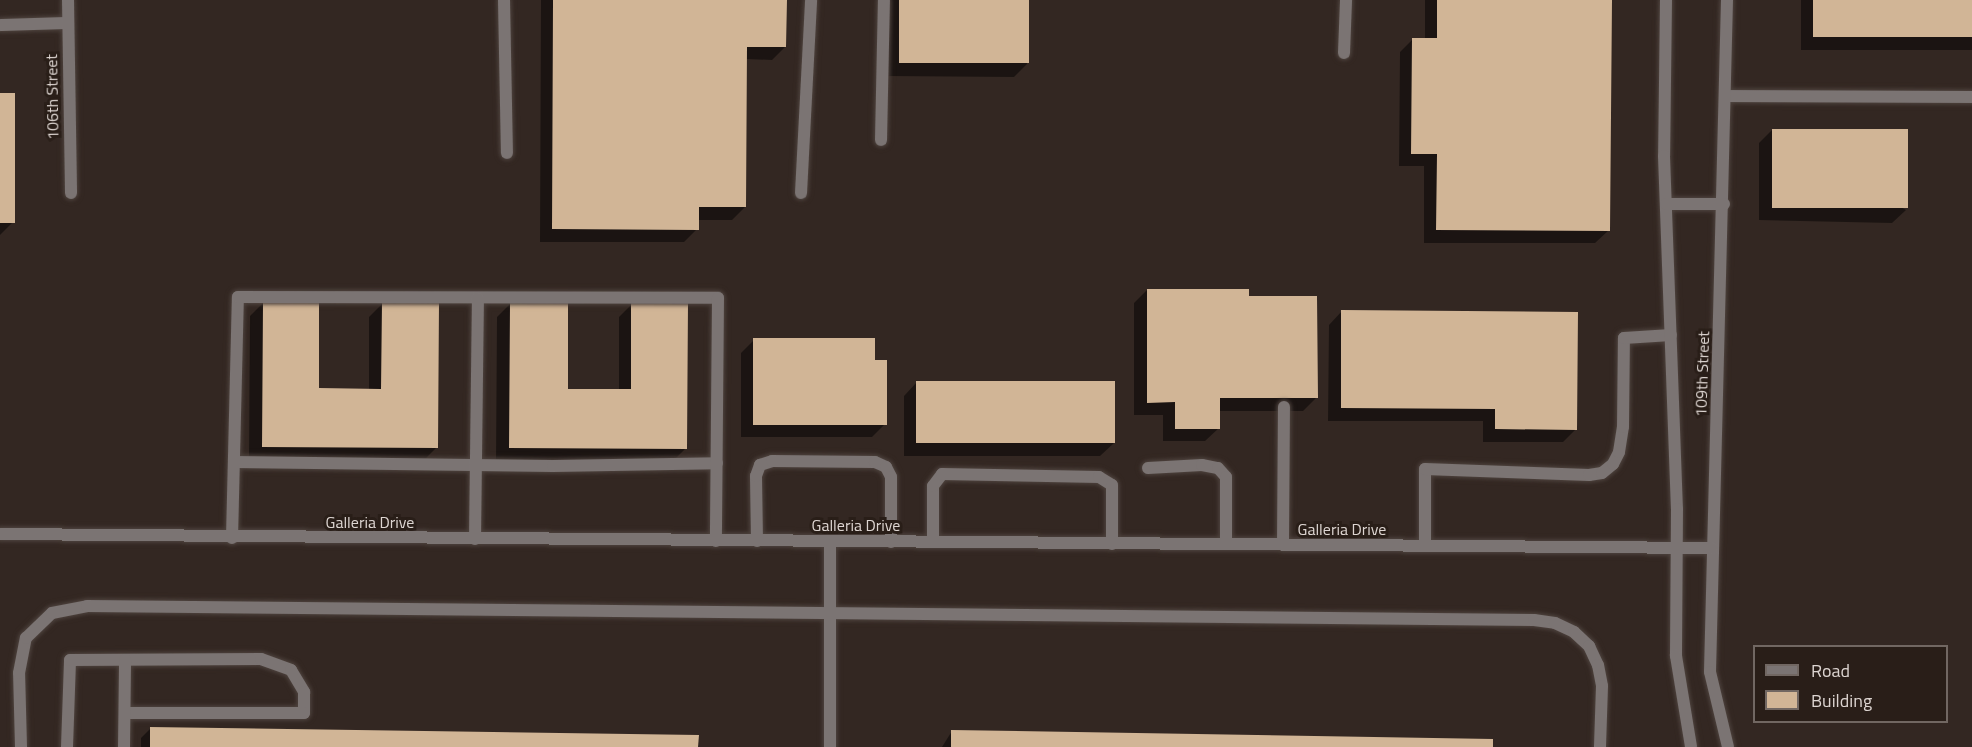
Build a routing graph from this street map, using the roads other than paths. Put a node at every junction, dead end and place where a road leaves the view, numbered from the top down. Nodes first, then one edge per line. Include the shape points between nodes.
1 (68, 0) edge
2 (504, 0) edge
3 (811, 0) edge
4 (884, 0) edge
5 (1346, 0) edge
6 (1666, 0) edge
7 (1727, 0) edge
8 (68, 23) junction
9 (0, 25) edge
10 (1344, 53) dead end
11 (1725, 96) junction
12 (1972, 97) edge
13 (881, 140) dead end
14 (507, 153) dead end
15 (71, 193) dead end
16 (801, 193) dead end
17 (1666, 204) junction
18 (1724, 204) junction
19 (478, 298) junction
20 (1671, 335) junction
21 (1284, 407) dead end
22 (234, 462) junction
23 (717, 463) junction
24 (476, 464) junction
25 (1148, 468) dead end
26 (0, 534) edge
27 (232, 538) junction
28 (475, 539) junction
29 (716, 541) junction
30 (758, 541) junction
31 (830, 542) junction
32 (891, 542) junction
33 (933, 542) junction
34 (1112, 544) junction
35 (1226, 544) junction
36 (1283, 545) junction
37 (1425, 546) junction
38 (1676, 548) junction
39 (1712, 548) junction
40 (830, 613) junction
41 (125, 660) junction
42 (125, 713) junction
43 (21, 747) edge
44 (67, 747) edge
45 (124, 747) edge
46 (830, 747) edge
47 (1600, 747) edge
48 (1691, 747) edge
49 (1728, 747) edge

1 - 8 street, 106th Street
2 - 14 street
3 - 16 street
4 - 13 street
5 - 10 street
6 - 17 street, 109th Street
7 - 11 street, 109th Street
8 - 9 street
8 - 15 street, 106th Street
11 - 12 street
11 - 18 street, 109th Street
17 - 18 street
17 - 20 street, 109th Street
18 - 39 street, 109th Street
19 - 22 street via 238,297
19 - 23 street via 718,298
19 - 24 street
20 - 37 street via 1624,338 1623,427 1613,464 1602,473 1589,475 1425,469
20 - 38 street, 109th Street
21 - 36 street
22 - 24 street
22 - 27 street
23 - 24 street
23 - 29 street
24 - 28 street
25 - 35 street via 1218,468 1226,477
26 - 27 street, Galleria Drive
27 - 28 street, Galleria Drive
28 - 29 street, Galleria Drive
29 - 30 street, Galleria Drive
30 - 31 street, Galleria Drive
30 - 32 street via 756,476 760,465 772,461 875,462 886,467 891,477
31 - 32 street, Galleria Drive
31 - 40 street
32 - 33 street, Galleria Drive
33 - 34 street, Galleria Drive
33 - 34 street via 933,486 942,474 1099,477 1112,485
34 - 35 street, Galleria Drive
35 - 36 street, Galleria Drive
36 - 37 street, Galleria Drive
37 - 38 street, Galleria Drive
38 - 39 street, Galleria Drive
38 - 48 street, 109th Street via 1676,656
39 - 49 street, 109th Street via 1710,672
40 - 43 street via 69,607 37,624 20,655
40 - 46 street
40 - 47 street via 1555,623 1574,632 1589,646 1598,665 1602,686
41 - 42 street
41 - 42 street via 278,662 299,679 304,692 304,713
41 - 44 street via 70,660
42 - 45 street

